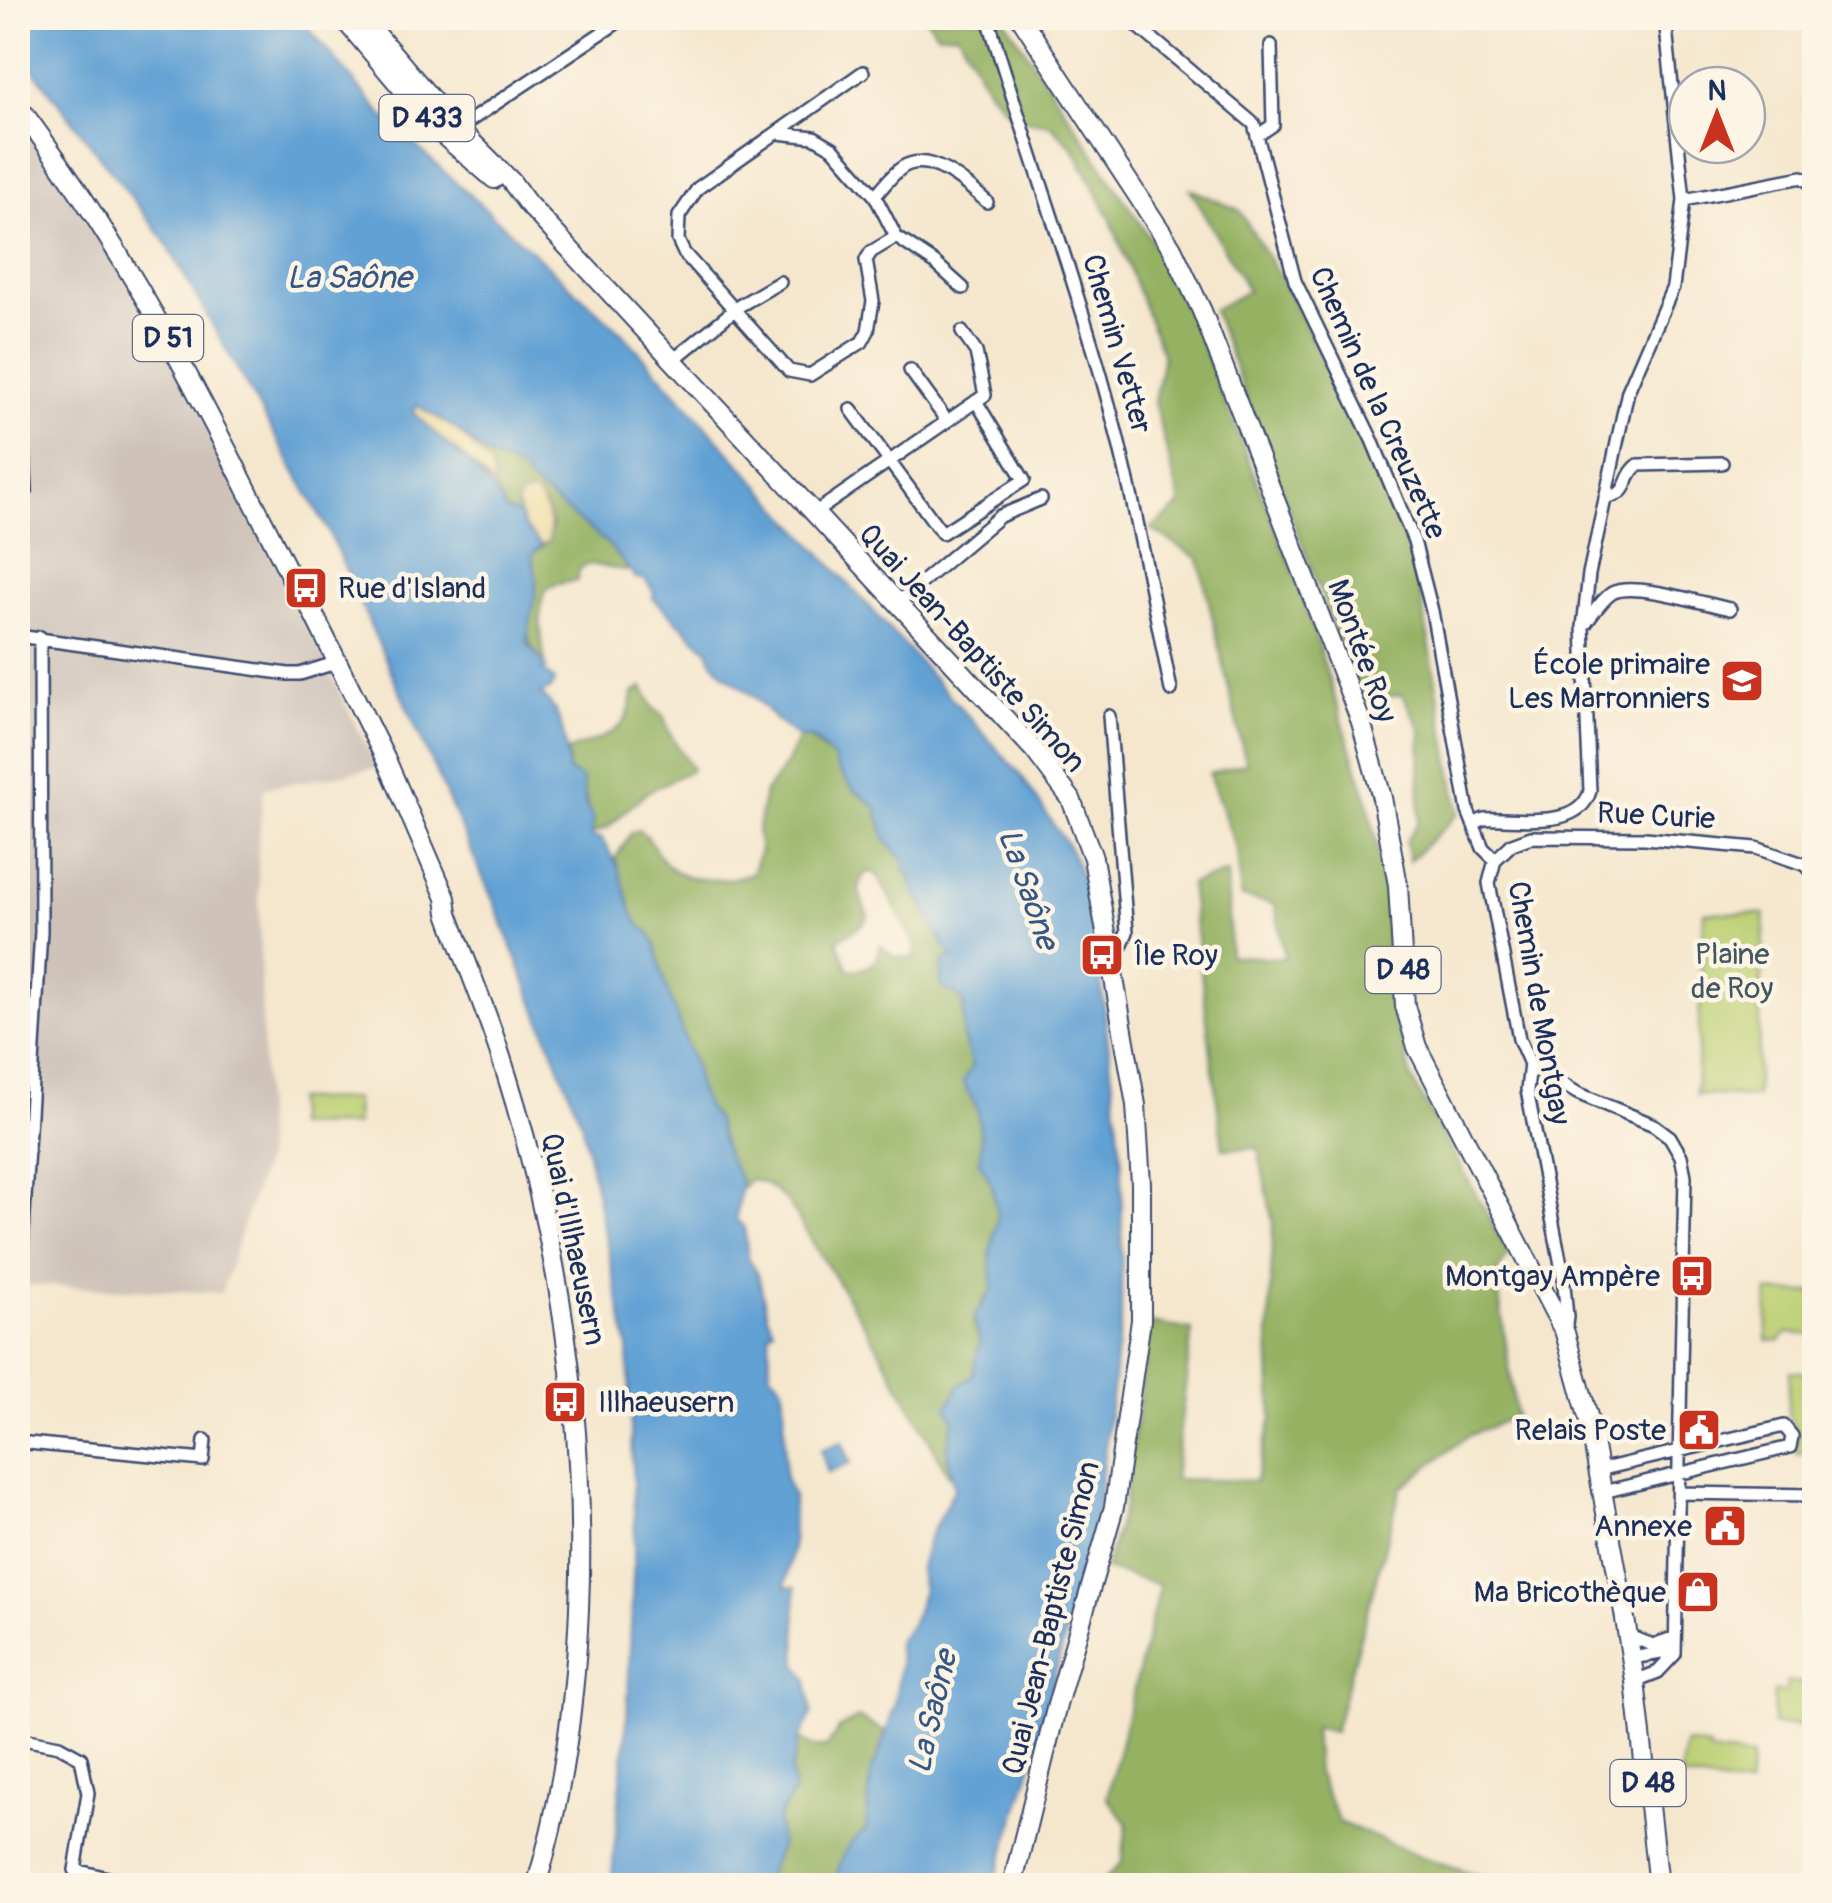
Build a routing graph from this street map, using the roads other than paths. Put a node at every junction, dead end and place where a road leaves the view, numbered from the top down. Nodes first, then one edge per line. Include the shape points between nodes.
1 (342, 18) edge
2 (363, 18) edge
3 (624, 18) edge
4 (988, 18) edge
5 (1022, 18) edge
6 (1128, 18) edge
7 (1665, 18) edge
8 (1271, 45) dead end
9 (864, 72) dead end
10 (18, 106) edge
11 (1256, 130) junction
12 (452, 133) junction
13 (778, 133) junction
14 (1814, 186) edge
15 (874, 196) junction
16 (1684, 200) junction
17 (987, 202) dead end
18 (896, 237) junction
19 (780, 282) dead end
20 (963, 288) dead end
21 (734, 310) junction
22 (962, 332) dead end
23 (672, 361) junction
24 (910, 370) dead end
25 (976, 401) junction
26 (851, 409) dead end
27 (948, 421) junction
28 (887, 462) junction
29 (1722, 463) dead end
30 (1606, 497) junction
31 (1042, 499) dead end
32 (813, 514) junction
33 (897, 603) junction
34 (1730, 608) dead end
35 (1583, 627) junction
36 (18, 636) edge
37 (40, 637) junction
38 (332, 665) junction
39 (1171, 690) dead end
40 (1109, 716) dead end
41 (1473, 824) junction
42 (1495, 860) junction
43 (1814, 874) edge
44 (1110, 950) junction
45 (1530, 1064) junction
46 (18, 1314) edge
47 (1564, 1333) junction
48 (204, 1440) dead end
49 (18, 1442) edge
50 (1681, 1450) junction
51 (1598, 1470) junction
52 (1681, 1474) junction
53 (1602, 1492) junction
54 (1680, 1493) junction
55 (1814, 1495) edge
56 (1628, 1636) junction
57 (1677, 1637) junction
58 (1632, 1658) junction
59 (1635, 1681) junction
60 (18, 1738) edge
61 (76, 1870) junction
62 (72, 1886) edge
63 (141, 1886) edge
64 (536, 1886) edge
65 (1012, 1886) edge
66 (1658, 1886) edge

1 - 12 main road, Quai Jean-Baptiste Simon / D 433
2 - 12 main road, Quai Jean-Baptiste Simon / D 433
3 - 12 street
4 - 39 street, Chemin Vetter via 1104,383
5 - 47 main road, Montée Roy / D 48 via 1172,248 1202,310 1361,722 1398,885 1405,1006 1417,1047
6 - 11 street
7 - 16 street
8 - 11 street via 1273,125
9 - 13 street
10 - 38 main road, Quai d'Illhaeusern / D 51 via 155,314
11 - 41 street, Chemin de la Creuzette via 1295,281 1414,541
12 - 23 main road, Quai Jean-Baptiste Simon / D 433 via 511,181
13 - 15 street via 814,136 834,148
13 - 21 street via 710,177 679,216 684,253
14 - 16 street via 1802,177
15 - 17 street via 907,164 924,162
15 - 18 street
16 - 30 street via 1672,287 1628,391
18 - 20 street
18 - 21 street via 866,260 873,318 862,342 810,375 789,371
19 - 21 street
21 - 23 street
22 - 25 street via 976,352 985,395
23 - 32 main road, Quai Jean-Baptiste Simon / D 433
24 - 27 street
25 - 27 street
25 - 28 street via 1024,480 942,533
26 - 28 street
27 - 28 street
28 - 32 street
29 - 30 street via 1638,466 1618,496
30 - 35 street
31 - 33 street via 1000,516
32 - 33 main road, Quai Jean-Baptiste Simon / D 433
33 - 44 main road, Quai Jean-Baptiste Simon / D 433 via 1035,751 1071,800 1093,858
34 - 35 street via 1624,590 1613,592
35 - 41 street via 1587,802 1573,815
36 - 37 street
37 - 38 street via 288,674
37 - 46 street via 42,931
38 - 64 main road, Quai d'Illhaeusern / D 51 via 409,810 446,898 526,1140 566,1323 582,1536 577,1653 554,1816
40 - 44 street via 1126,932 1121,946
41 - 42 street, Chemin de la Creuzette
42 - 43 street, Rue Curie via 1531,837 1644,838 1756,848
42 - 45 street, Chemin de Montgay via 1489,883 1519,1039
44 - 65 main road, Quai Jean-Baptiste Simon / D 433 via 1136,1105 1141,1320 1114,1508
45 - 47 street, Chemin de Montgay via 1527,1090 1562,1274
45 - 50 street via 1576,1093 1654,1124 1681,1156 1686,1194
47 - 51 main road, D 48
48 - 49 street via 203,1460
50 - 51 street
50 - 52 street
50 - 52 street via 1784,1426 1792,1436 1790,1447
51 - 53 main road, D 48
52 - 53 street
52 - 54 street
53 - 56 main road, D 48
54 - 55 street
54 - 57 street
56 - 57 street via 1653,1646
56 - 58 main road, D 48
57 - 58 street via 1661,1654
57 - 59 street via 1669,1663
58 - 59 main road, D 48
59 - 66 main road, D 48
60 - 61 street via 80,1758 88,1793
61 - 62 street
61 - 63 street

